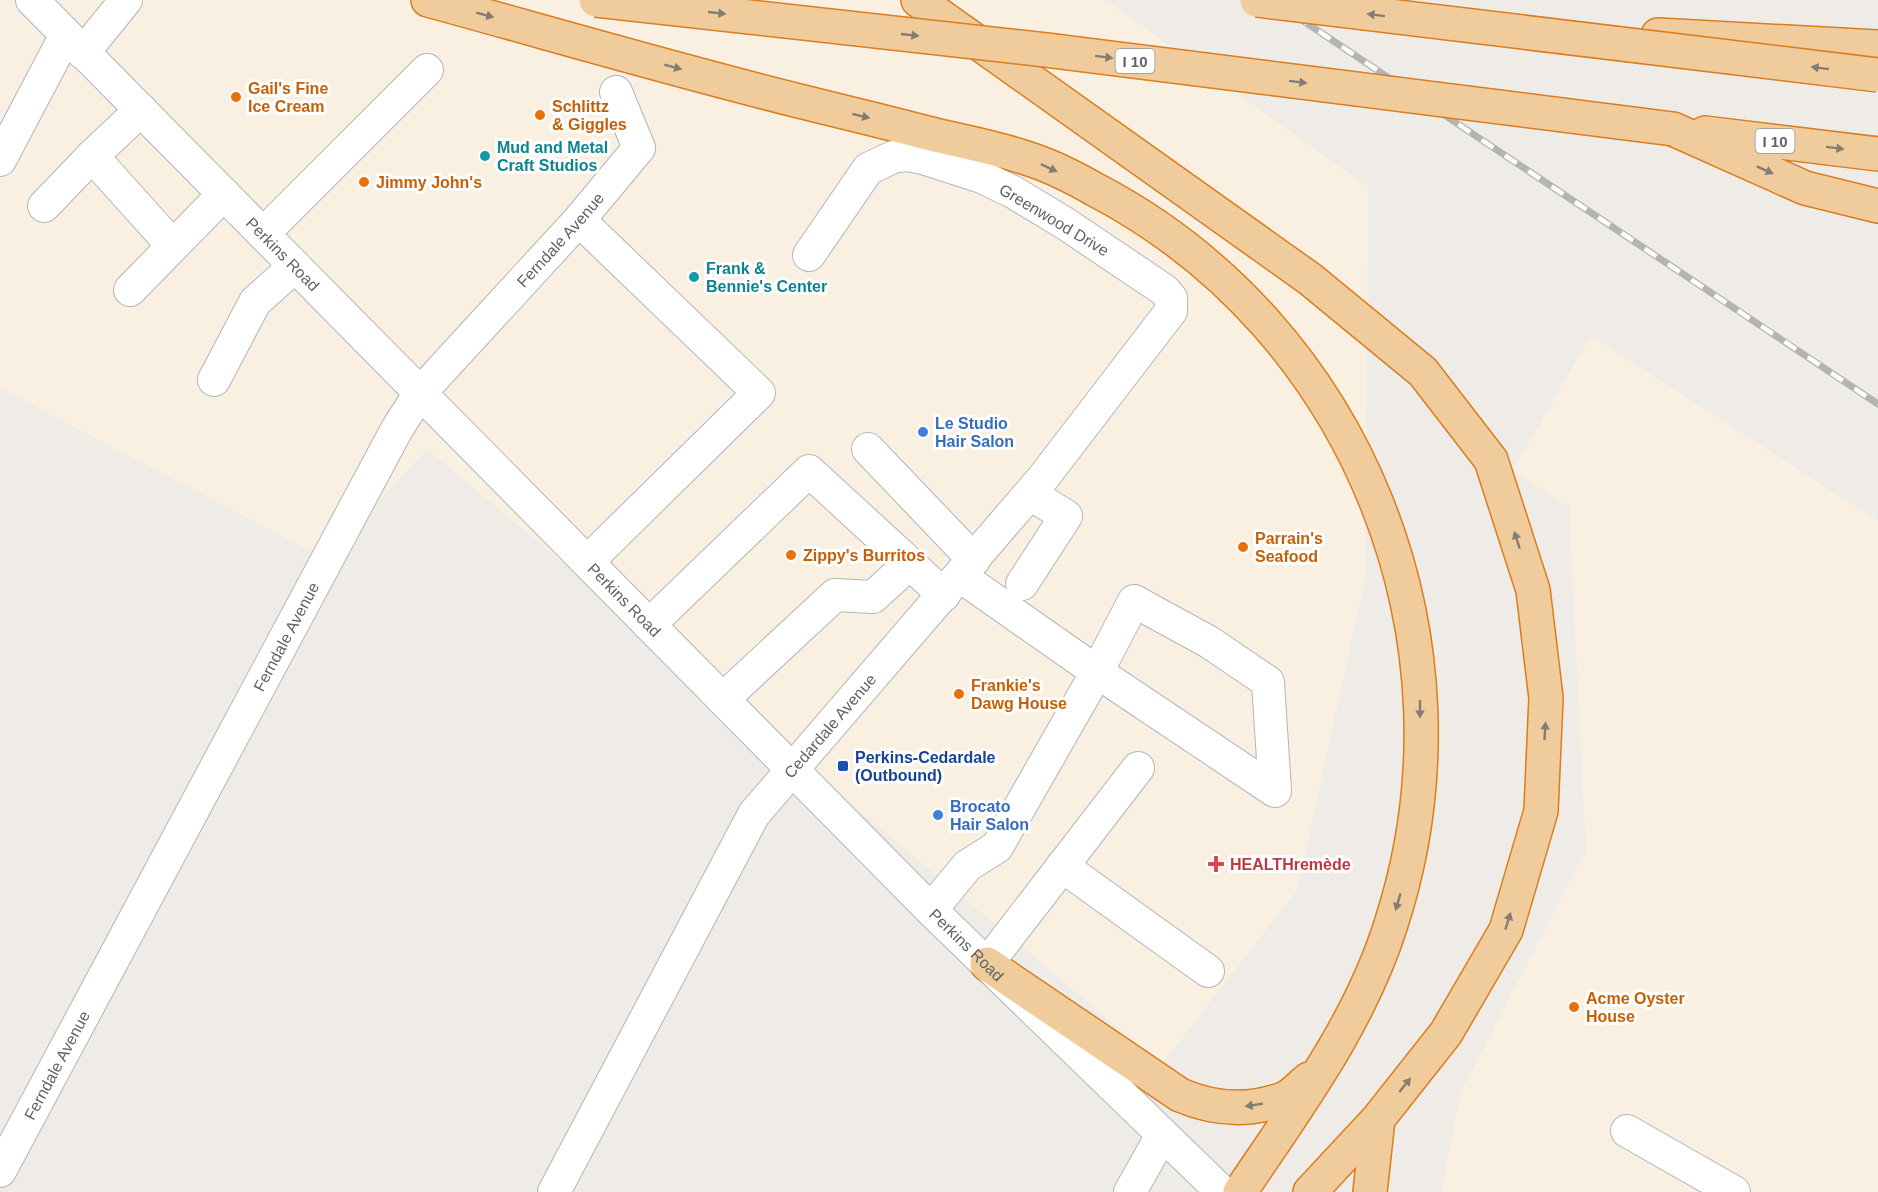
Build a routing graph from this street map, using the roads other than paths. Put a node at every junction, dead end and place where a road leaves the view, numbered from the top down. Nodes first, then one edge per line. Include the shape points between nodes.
1 (32, 0) edge
2 (126, 0) edge
3 (428, 0) edge
4 (596, 0) edge
5 (918, 0) edge
6 (1257, 0) edge
7 (1428, 21) junction
8 (75, 44) junction
9 (1878, 47) edge
10 (427, 70) dead end
11 (1878, 75) edge
12 (616, 92) dead end
13 (141, 110) junction
14 (1673, 129) junction
15 (1878, 154) edge
16 (92, 156) junction
17 (0, 160) edge
18 (224, 194) junction
19 (44, 206) dead end
20 (1878, 206) edge
21 (579, 219) junction
22 (263, 234) junction
23 (173, 246) junction
24 (809, 255) dead end
25 (295, 266) junction
26 (130, 290) dead end
27 (1172, 303) joint
28 (214, 380) dead end
29 (420, 393) junction
30 (867, 448) dead end
31 (1030, 494) junction
32 (588, 561) junction
33 (909, 564) junction
34 (959, 577) junction
35 (1022, 584) dead end
36 (649, 625) junction
37 (1097, 672) junction
38 (723, 699) junction
39 (1138, 768) dead end
40 (792, 771) junction
41 (1062, 866) junction
42 (931, 910) junction
43 (987, 964) junction
44 (1208, 971) dead end
45 (1322, 1068) junction
46 (1378, 1119) junction
47 (1627, 1131) dead end
48 (1162, 1135) junction
49 (0, 1171) edge
50 (554, 1192) edge
51 (1130, 1192) edge
52 (1222, 1192) edge
53 (1240, 1192) edge
54 (1310, 1192) edge
55 (1370, 1192) edge
56 (1734, 1192) edge

1 - 8 street, Perkins Road
2 - 8 street
3 -> 45 highway via 780,96 1028,158 1095,189 1159,227 1247,300 1314,383 1367,477 1401,572 1416,651 1420,749 1412,846 1378,961
4 -> 14 highway, I 10, bridge via 1046,50
46 -> 5 highway via 1446,1033 1506,930 1541,811 1546,698 1533,590 1491,460 1423,372 1310,279
7 -> 6 highway, bridge
7 - 9 highway, bridge
11 -> 7 highway, bridge
8 - 13 street, Perkins Road
8 - 17 street
10 - 22 street
12 - 21 street, Ferndale Avenue via 639,148
13 - 16 street
13 - 18 street, Perkins Road
14 -> 15 highway, I 10
14 -> 20 highway via 1805,188
16 - 19 street
16 - 23 street
18 - 22 street, Perkins Road
18 - 23 street
21 - 29 street, Ferndale Avenue
21 - 32 street via 759,393
22 - 25 street, Perkins Road
23 - 26 street
24 - 27 street, Greenwood Drive via 868,169 907,155 982,177 1013,192 1164,290
25 - 28 street via 255,302
25 - 29 street, Perkins Road
27 - 31 street, Cedardale Avenue via 1167,318
29 - 32 street, Perkins Road
29 - 49 street, Ferndale Avenue via 397,429
30 - 34 street
31 - 34 street, Cedardale Avenue
31 - 35 street via 1066,516
32 - 36 street, Perkins Road
33 - 34 street
33 - 36 street via 809,471
33 - 38 street via 873,597 835,595
34 - 37 street
34 - 40 street, Cedardale Avenue
36 - 38 street, Perkins Road
37 - 37 street via 1255,778 1275,791 1268,682 1209,642 1134,601
37 - 42 street via 997,847 967,866
38 - 40 street, Perkins Road
39 - 41 street
40 - 42 street, Perkins Road
40 - 50 street, Cedardale Avenue via 754,814
41 - 43 street
41 - 44 street
42 - 43 street, Perkins Road
45 -> 43 highway via 1285,1099 1227,1108 1201,1103 1180,1095
43 - 48 street, Perkins Road
45 - 53 highway
46 - 54 highway
46 - 55 highway
47 - 56 street
48 - 51 street
48 - 52 street, Perkins Road

